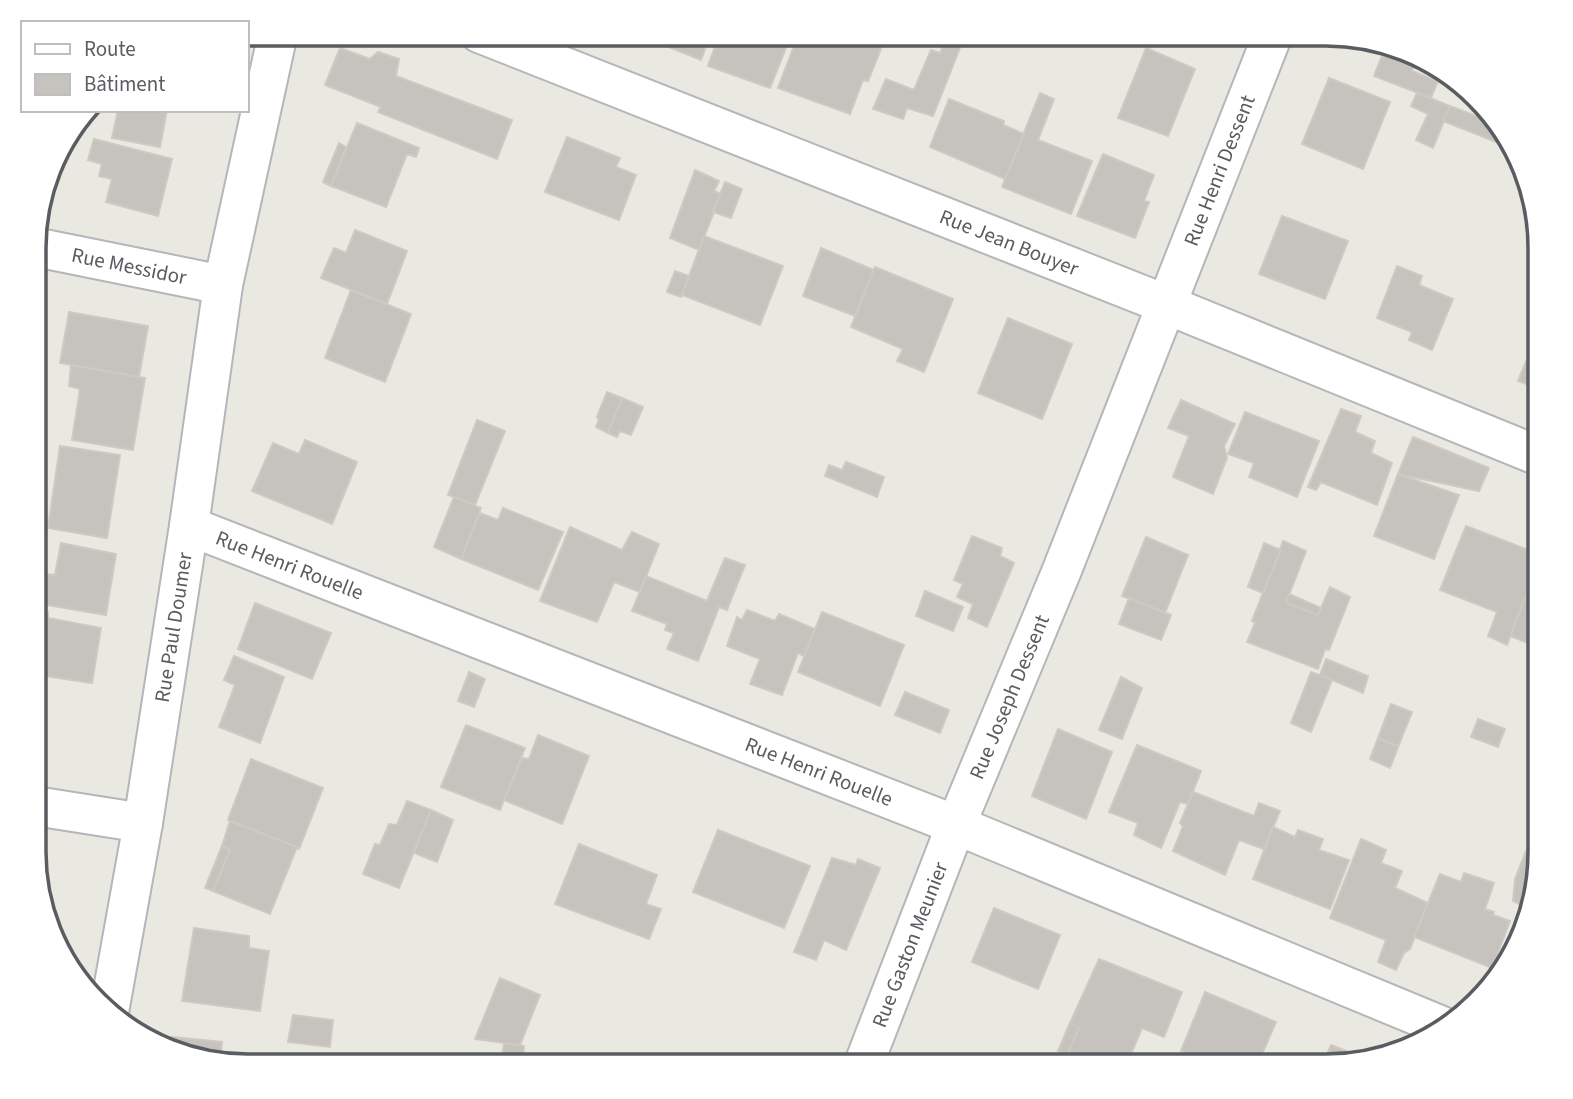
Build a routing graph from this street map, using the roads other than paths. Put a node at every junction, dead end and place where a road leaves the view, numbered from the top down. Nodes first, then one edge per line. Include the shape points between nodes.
1 (275, 45) edge
2 (509, 45) edge
3 (1268, 46) edge
4 (45, 249) edge
5 (223, 285) junction
6 (1165, 304) junction
7 (1527, 451) edge
8 (190, 526) junction
9 (1062, 570) joint
10 (46, 808) edge
11 (143, 822) junction
12 (956, 825) junction
13 (111, 1000) edge
14 (1434, 1023) edge
15 (868, 1054) edge

1 - 5 street, Rue Paul Doumer
2 - 6 street, Rue Jean Bouyer
3 - 6 street, Rue Henri Dessent
4 - 5 street, Rue Messidor
5 - 8 street, Rue Paul Doumer
6 - 7 street, Rue Jean Bouyer
6 - 9 street, Rue Henri Dessent
8 - 11 street, Rue Paul Doumer
8 - 12 street, Rue Henri Rouelle
9 - 12 street, Rue Joseph Dessent
10 - 11 street
11 - 13 street, Rue Paul Doumer
12 - 14 street, Rue Henri Rouelle
12 - 15 street, Rue Gaston Meunier

